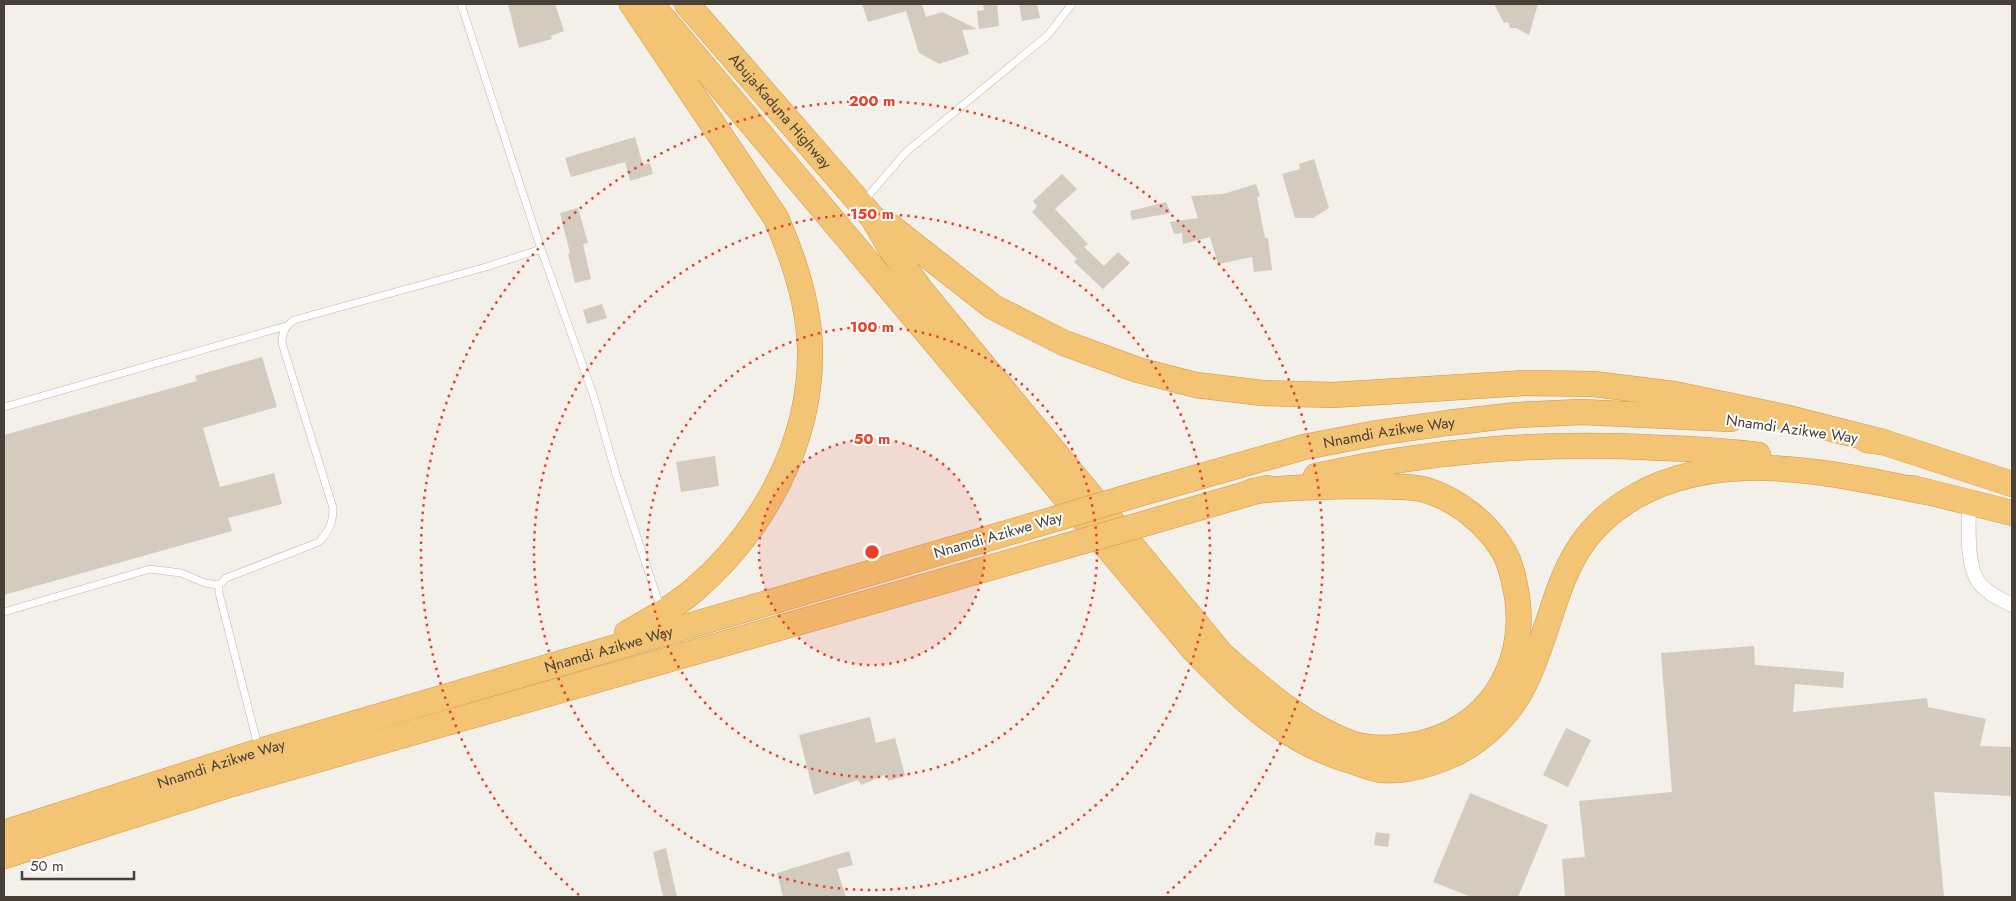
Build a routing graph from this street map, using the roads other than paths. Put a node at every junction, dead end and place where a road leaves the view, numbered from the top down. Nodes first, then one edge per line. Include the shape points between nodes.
1 (461, 4) edge
2 (632, 4) edge
3 (651, 4) edge
4 (688, 4) edge
5 (1072, 4) edge
6 (867, 211) junction
7 (541, 249) junction
8 (286, 326) junction
9 (4, 407) edge
10 (1883, 442) junction
11 (2012, 484) edge
12 (1253, 491) junction
13 (1927, 492) junction
14 (1968, 502) junction
15 (2012, 513) edge
16 (219, 585) junction
17 (2012, 605) edge
18 (4, 612) edge
19 (662, 614) junction
20 (587, 655) junction
21 (260, 751) junction
22 (4, 833) edge
23 (4, 856) edge

1 - 7 lane
2 - 19 highway via 776,218 800,280 810,349 803,413 794,444 763,511 722,564
3 - 13 highway via 1193,649 1255,710 1314,748 1381,770 1410,768 1438,761 1468,747 1508,710 1525,684 1558,591 1576,552 1592,530 1615,509 1655,487 1694,474 1731,469 1772,469 1828,473
4 - 6 highway, Abuja-Kaduna Highway
5 - 6 lane via 1048,35 906,152
6 - 10 highway via 993,307 1064,343 1138,370 1196,385 1262,393 1333,395 1525,383 1594,384 1674,394
6 - 12 highway via 920,290 1222,656 1278,702 1318,729 1354,744 1390,749 1424,743 1455,730 1486,707 1504,681 1517,648 1519,612 1514,575 1504,553 1484,525 1458,505 1425,490 1310,486
7 - 8 lane via 294,320
7 - 19 lane via 594,397
8 - 9 lane
8 - 16 lane via 282,343 333,508 333,519 328,532 318,542 226,578
10 - 11 highway, Nnamdi Azikwe Way
10 - 20 highway, Nnamdi Azikwe Way, bridge via 1738,419 1581,412 1516,415 1377,433 1304,447
12 - 13 highway, Nnamdi Azikwe Way via 1369,464 1436,454 1514,446 1580,444 1752,454 1858,472
12 - 23 highway, Nnamdi Azikwe Way, bridge via 234,784
13 - 14 highway, Nnamdi Azikwe Way
14 - 15 highway, Nnamdi Azikwe Way
14 - 17 street via 1974,576 1990,594
16 - 18 lane via 205,583 182,572 150,569
16 - 21 lane
19 - 20 highway
20 - 21 highway, Nnamdi Azikwe Way
21 - 22 highway, Nnamdi Azikwe Way

